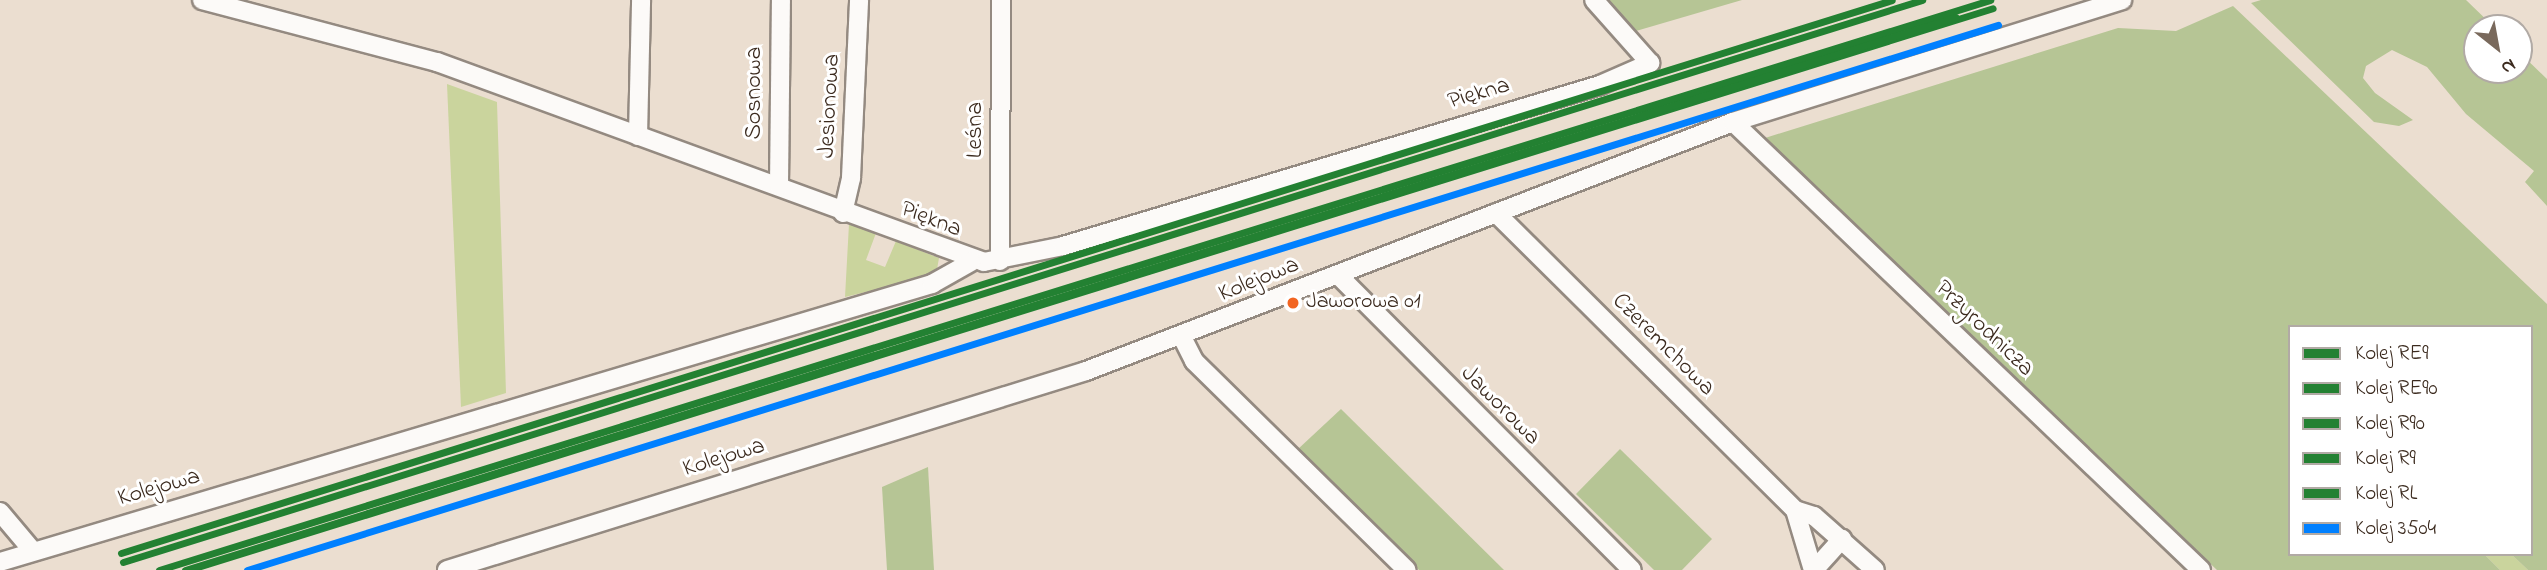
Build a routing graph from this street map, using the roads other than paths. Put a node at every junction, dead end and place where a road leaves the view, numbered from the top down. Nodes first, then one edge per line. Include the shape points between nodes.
1 (202, 0) edge
2 (641, 0) edge
3 (780, 0) edge
4 (859, 0) edge
5 (1001, 0) edge
6 (1594, 0) edge
7 (2122, 0) edge
8 (1732, 122) junction
9 (638, 136) junction
10 (779, 186) junction
11 (843, 213) junction
12 (1496, 213) junction
13 (1000, 261) junction
14 (971, 262) junction
15 (1338, 275) junction
16 (1182, 337) junction
17 (1795, 510) junction
18 (0, 512) edge
19 (1842, 540) junction
20 (32, 550) junction
21 (0, 562) edge
22 (447, 570) edge
23 (1408, 570) edge
24 (1632, 570) edge
25 (1813, 570) edge
26 (1875, 570) edge
27 (2201, 570) edge

1 - 9 street, Piękna via 437,62
2 - 9 street
3 - 10 street, Sosnowa
4 - 11 street, Jesionowa via 851,178
5 - 13 street, Leśna
6 - 13 street, Piękna via 1650,63 1600,85
7 - 8 street, Kolejowa
8 - 12 street, Kolejowa
8 - 27 street, Przyrodnicza
9 - 10 street, Piękna
10 - 11 street, Piękna
11 - 14 street, Piękna
12 - 15 street, Kolejowa
12 - 17 street, Czeremchowa
13 - 14 street, Piękna
14 - 20 street, Kolejowa via 932,284
15 - 16 street, Kolejowa
15 - 24 street, Jaworowa
16 - 22 street, Kolejowa
16 - 23 street via 1194,360
17 - 19 street, Czeremchowa via 1814,516
17 - 25 street, Czeremchowa
18 - 20 street
19 - 25 street, Czeremchowa
19 - 26 street, Czeremchowa
20 - 21 street, Kolejowa

